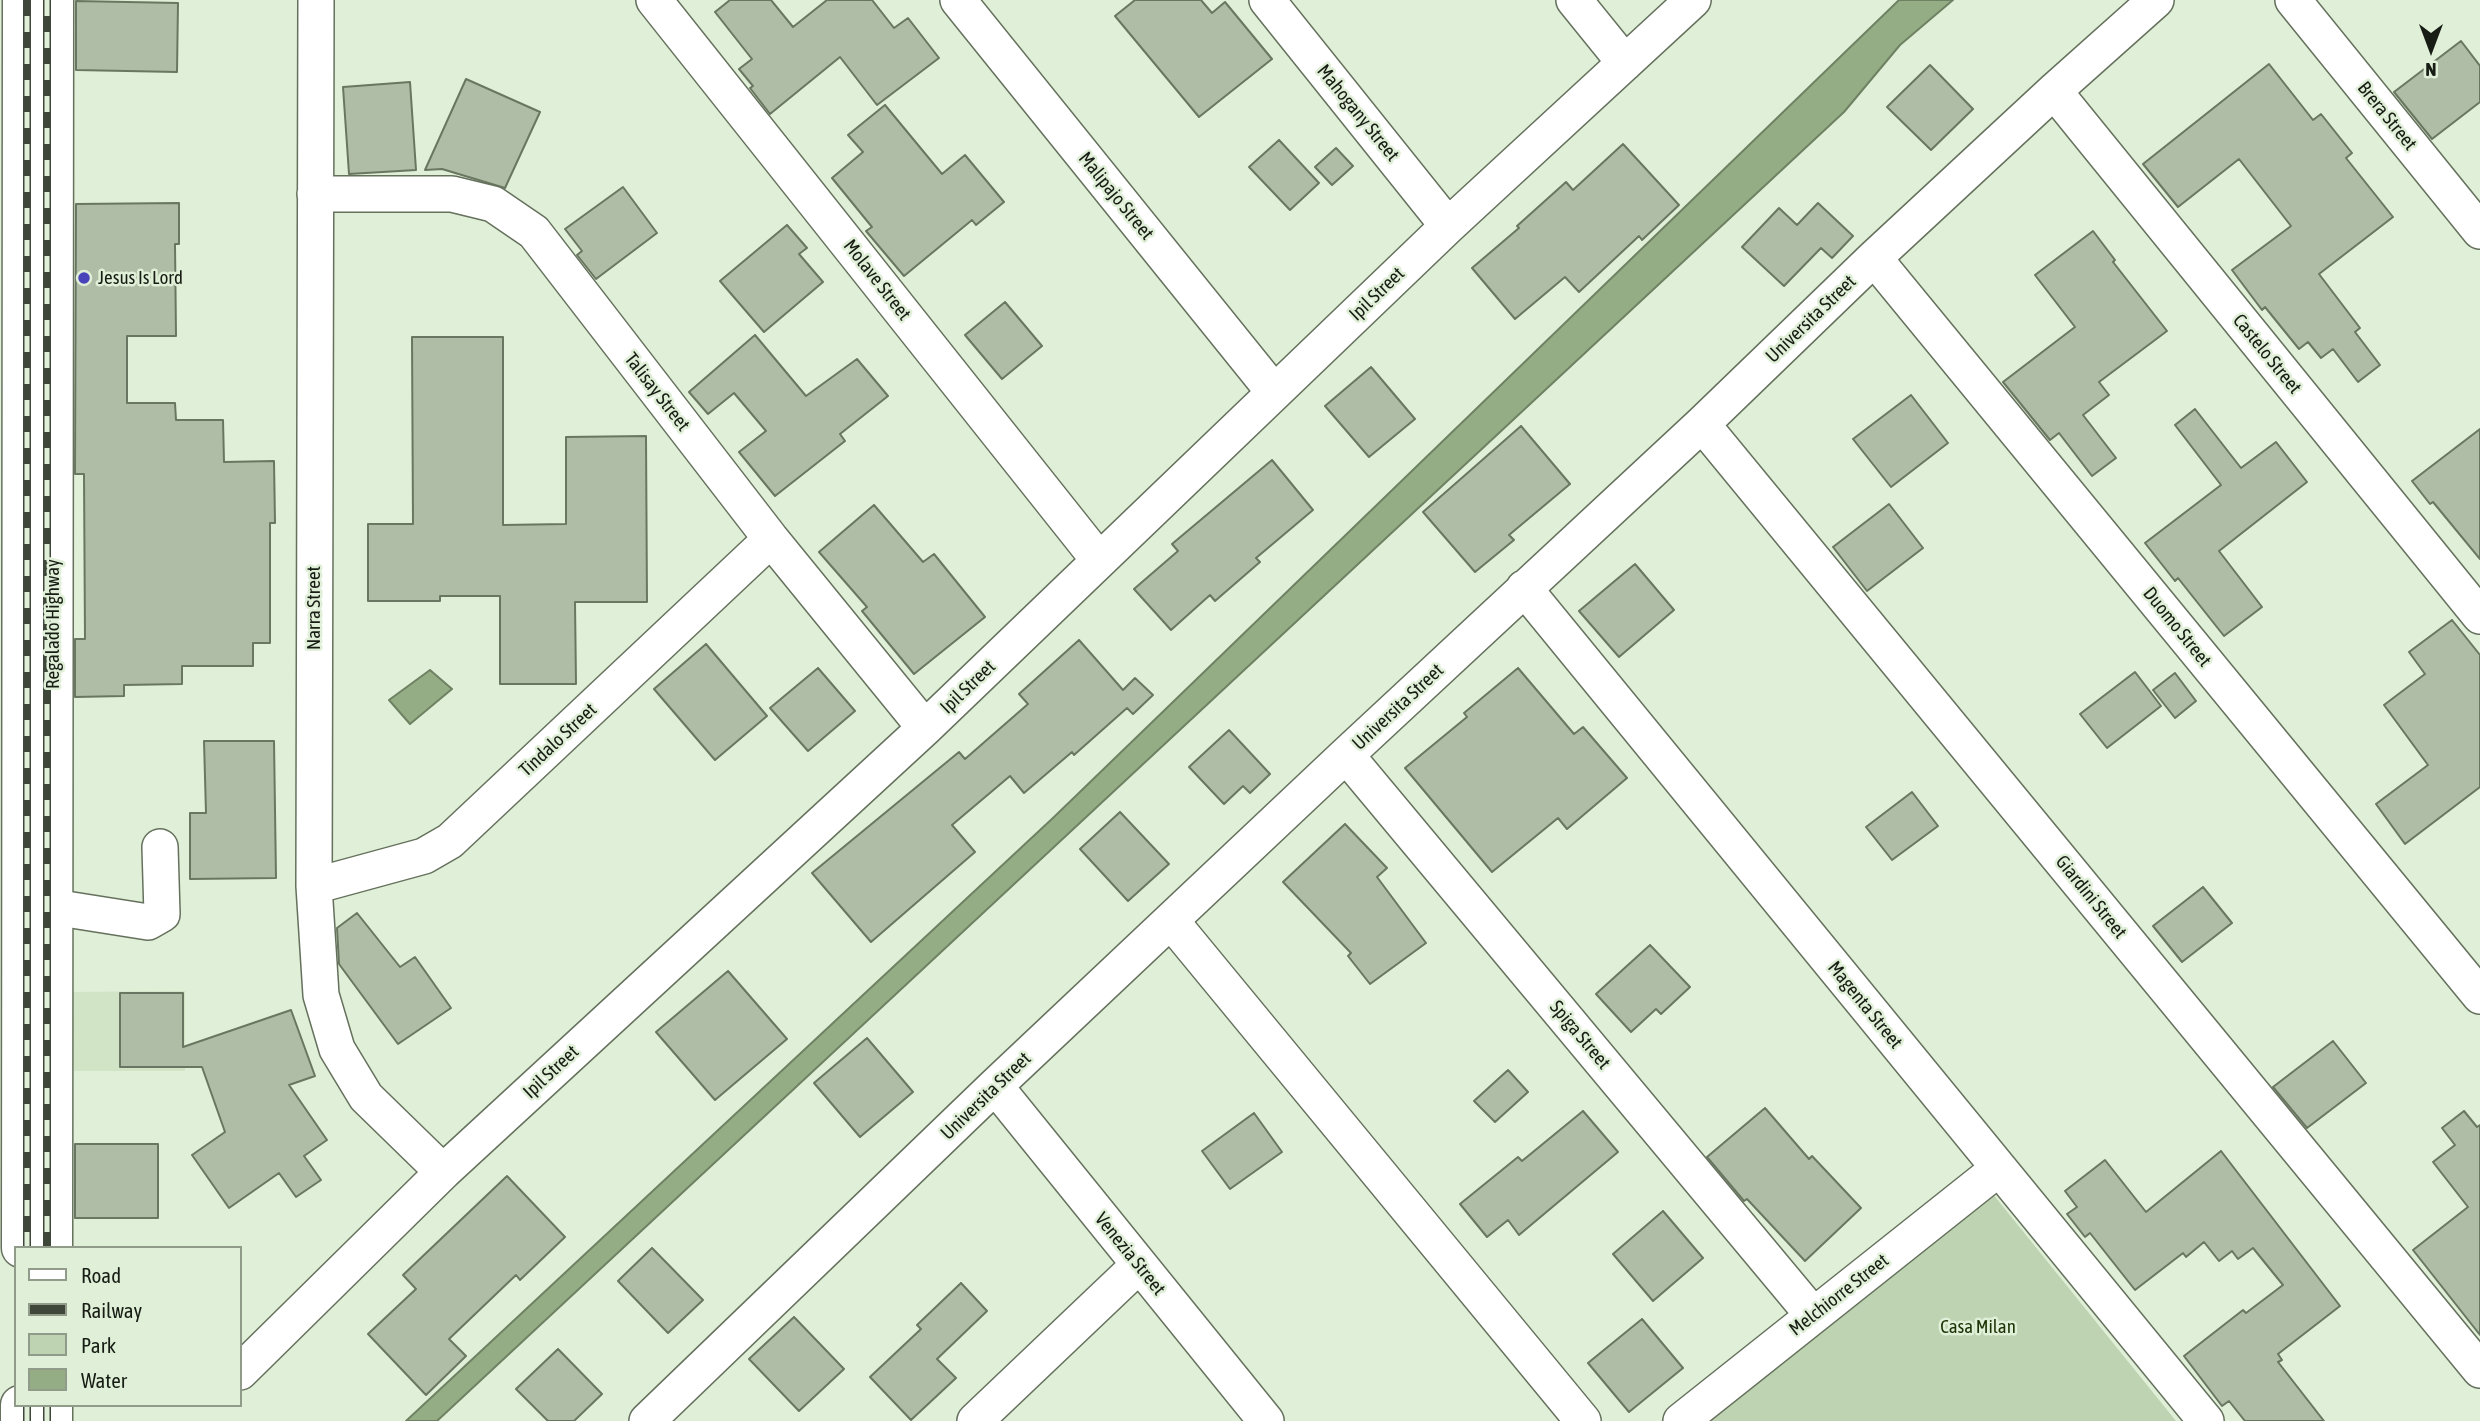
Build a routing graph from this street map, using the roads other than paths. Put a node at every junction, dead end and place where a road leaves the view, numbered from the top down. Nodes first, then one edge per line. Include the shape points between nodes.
1 (22, 0) edge
2 (54, 0) edge
3 (316, 0) edge
4 (654, 0) edge
5 (958, 0) edge
6 (1268, 0) edge
7 (1574, 0) edge
8 (1693, 0) edge
9 (2156, 0) edge
10 (2293, 0) edge
11 (1625, 63) junction
12 (2054, 91) junction
13 (315, 194) junction
14 (1448, 226) junction
15 (2480, 231) edge
16 (1874, 258) junction
17 (1274, 392) junction
18 (1702, 424) junction
19 (25, 496) edge
20 (771, 539) junction
21 (1099, 560) junction
22 (1524, 588) junction
23 (2480, 616) edge
24 (925, 729) junction
25 (1346, 755) junction
26 (25, 787) edge
27 (160, 847) dead end
28 (314, 886) junction
29 (32, 888) edge
30 (1171, 921) junction
31 (2480, 996) edge
32 (995, 1086) junction
33 (10, 1104) edge
34 (1998, 1169) junction
35 (443, 1172) junction
36 (25, 1204) edge
37 (21, 1246) edge
38 (52, 1246) edge
39 (1139, 1265) junction
40 (1813, 1315) junction
41 (242, 1370) edge
42 (2480, 1370) edge
43 (647, 1421) edge
44 (975, 1421) edge
45 (1266, 1421) edge
46 (1583, 1421) edge
47 (1681, 1421) edge
48 (2206, 1421) edge

1 - 19 main road, Regalado Highway
2 - 19 main road, Regalado Highway
3 - 13 street, Narra Street
4 - 21 street, Molave Street
5 - 17 street, Malipajo Street
6 - 14 street, Mahogany Street
7 - 11 street
8 - 11 street, Ipil Street
9 - 12 street, Universita Street
10 - 15 street, Brera Street
11 - 14 street, Ipil Street
12 - 16 street, Universita Street
12 - 23 street, Castelo Street
13 - 20 street, Talisay Street via 452,194 493,204 534,232
13 - 28 street, Narra Street
14 - 17 street, Ipil Street
16 - 18 street, Universita Street
16 - 31 street, Duomo Street
17 - 21 street, Ipil Street
18 - 22 street, Universita Street
18 - 42 street, Giardini Street
19 - 26 main road, Regalado Highway
20 - 24 street, Talisay Street
20 - 28 street, Tindalo Street via 450,841 424,856
21 - 24 street, Ipil Street
22 - 25 street, Universita Street
22 - 34 street, Magenta Street
24 - 35 street, Ipil Street
25 - 30 street, Universita Street
25 - 40 street, Spiga Street
26 - 29 main road, Regalado Highway
27 - 29 street via 162,914 148,922
28 - 35 street, Narra Street via 321,995 337,1049 366,1097
29 - 33 main road, Regalado Highway
29 - 36 main road, Regalado Highway
30 - 32 street, Universita Street
30 - 46 street
32 - 39 street, Venezia Street
32 - 43 street, Universita Street
33 - 36 main road, Regalado Highway
34 - 40 street, Melchiorre Street
34 - 48 street, Magenta Street
35 - 41 street, Ipil Street
36 - 37 main road, Regalado Highway
36 - 38 main road, Regalado Highway
39 - 44 street
39 - 45 street, Venezia Street
40 - 47 street, Melchiorre Street

